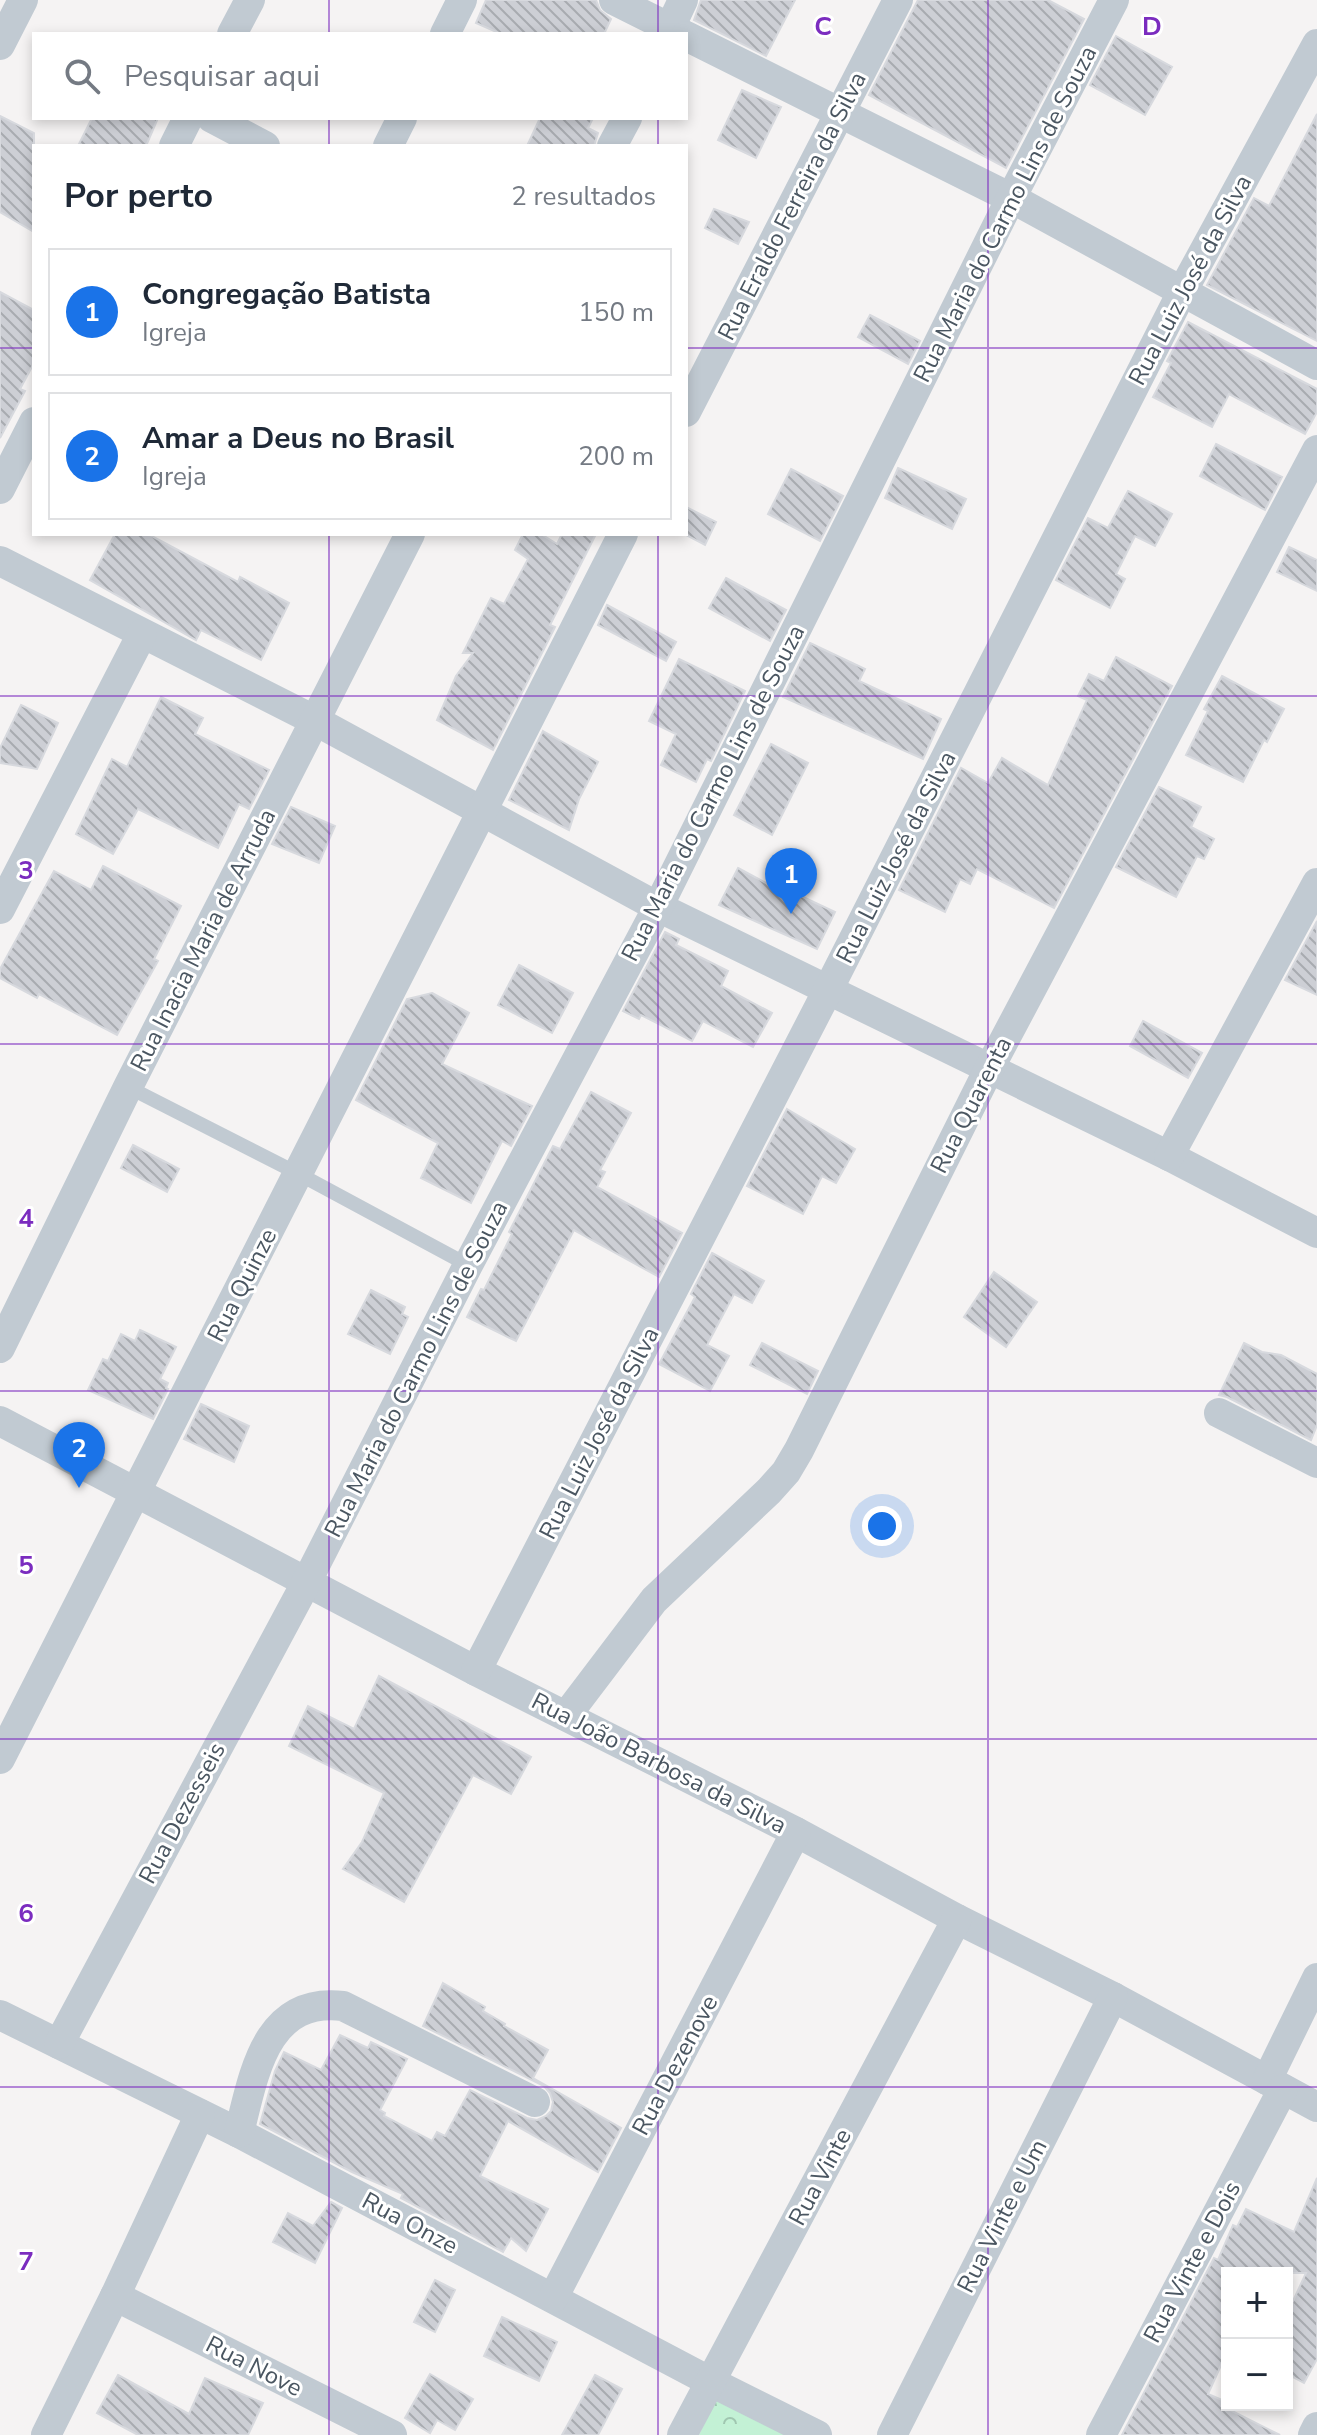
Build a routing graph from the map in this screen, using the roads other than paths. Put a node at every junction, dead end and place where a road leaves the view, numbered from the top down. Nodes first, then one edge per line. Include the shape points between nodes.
1 (23, 0) edge
2 (250, 0) edge
3 (462, 0) edge
4 (614, 0) edge
5 (683, 0) edge
6 (898, 0) edge
7 (1114, 0) edge
8 (233, 32) edge
9 (446, 32) edge
10 (674, 32) edge
11 (676, 32) edge
12 (688, 39) edge
13 (1317, 44) edge
14 (0, 45) edge
15 (1308, 81) edge
16 (841, 111) junction
17 (187, 120) edge
18 (216, 120) edge
19 (401, 120) edge
20 (626, 120) edge
21 (175, 144) edge
22 (261, 144) edge
23 (389, 144) edge
24 (613, 144) edge
25 (1011, 198) junction
26 (1183, 290) junction
27 (1317, 365) edge
28 (688, 408) edge
29 (32, 426) edge
30 (1317, 450) edge
31 (0, 489) edge
32 (409, 536) edge
33 (622, 536) edge
34 (0, 561) edge
35 (142, 634) junction
36 (314, 720) junction
37 (481, 809) junction
38 (1317, 883) edge
39 (658, 907) junction
40 (0, 909) edge
41 (829, 988) junction
42 (989, 1069) junction
43 (128, 1087) junction
44 (1169, 1156) junction
45 (299, 1174) junction
46 (1317, 1233) edge
47 (468, 1265) junction
48 (0, 1348) edge
49 (1219, 1413) dead end
50 (0, 1421) edge
51 (1317, 1463) edge
52 (138, 1493) junction
53 (306, 1583) junction
54 (476, 1671) junction
55 (566, 1716) junction
56 (0, 1759) edge
57 (796, 1832) junction
58 (957, 1919) junction
59 (1317, 1978) edge
60 (1113, 1997) junction
61 (0, 2015) edge
62 (59, 2044) junction
63 (1275, 2085) junction
64 (535, 2102) dead end
65 (1317, 2107) edge
66 (200, 2114) junction
67 (239, 2133) junction
68 (115, 2296) junction
69 (553, 2298) junction
70 (711, 2382) junction
71 (1317, 2427) edge
72 (46, 2435) edge
73 (392, 2435) edge
74 (682, 2435) edge
75 (817, 2435) edge
76 (892, 2435) edge
77 (1101, 2435) edge
78 (1313, 2435) edge

1 - 14 street
2 - 8 street
3 - 9 street
4 - 10 street
5 - 11 street
6 - 16 street, Rua Eraldo Ferreira da Silva
7 - 25 street, Rua Maria do Carmo Lins de Souza
12 - 16 street
13 - 15 street, Rua Luiz José da Silva
15 - 26 street, Rua Luiz José da Silva
16 - 25 street
16 - 28 street, Rua Eraldo Ferreira da Silva
17 - 21 street
18 - 22 street
19 - 23 street
20 - 24 street
25 - 26 street
25 - 39 street, Rua Maria do Carmo Lins de Souza
26 - 27 street
26 - 41 street, Rua Luiz José da Silva
29 - 31 street
30 - 42 street, Rua Quarenta
32 - 36 street, Rua Inacia Maria de Arruda
33 - 37 street
34 - 35 street
35 - 36 street
35 - 40 street
36 - 37 street
36 - 43 street, Rua Inacia Maria de Arruda
37 - 39 street
37 - 45 street, Rua Quinze
38 - 44 street
39 - 41 street
39 - 47 street, Rua Maria do Carmo Lins de Souza
41 - 42 street
41 - 54 street, Rua Luiz José da Silva
42 - 44 street
42 - 55 street, Rua Quarenta via 786,1472 654,1600
43 - 45 lane
43 - 48 street, Rua Inacia Maria de Arruda
44 - 46 street
45 - 47 lane
45 - 52 street, Rua Quinze
47 - 53 street, Rua Maria do Carmo Lins de Souza
49 - 51 street
50 - 52 street, Rua João Barbosa da Silva
52 - 53 street, Rua João Barbosa da Silva
52 - 56 street, Rua Quinze
53 - 54 street, Rua João Barbosa da Silva
53 - 62 street, Rua Dezesseis
54 - 55 street, Rua João Barbosa da Silva
55 - 57 street, Rua João Barbosa da Silva
57 - 58 street, Rua João Barbosa da Silva
57 - 69 street, Rua Dezenove
58 - 60 street, Rua João Barbosa da Silva
58 - 70 street, Rua Vinte
59 - 63 street, Rua Vinte e Dois
60 - 63 street, Rua João Barbosa da Silva
60 - 76 street, Rua Vinte e Um
61 - 62 street, Rua Onze
62 - 66 street, Rua Onze
63 - 65 street, Rua João Barbosa da Silva
63 - 77 street, Rua Vinte e Dois
64 - 67 street via 343,2006 322,2004 281,2024 265,2047
66 - 67 street, Rua Onze
66 - 68 street
67 - 69 street, Rua Onze
68 - 72 street
68 - 73 street, Rua Nove
69 - 70 street, Rua Onze
70 - 74 street, Rua Vinte
70 - 75 street, Rua Onze
71 - 78 street

